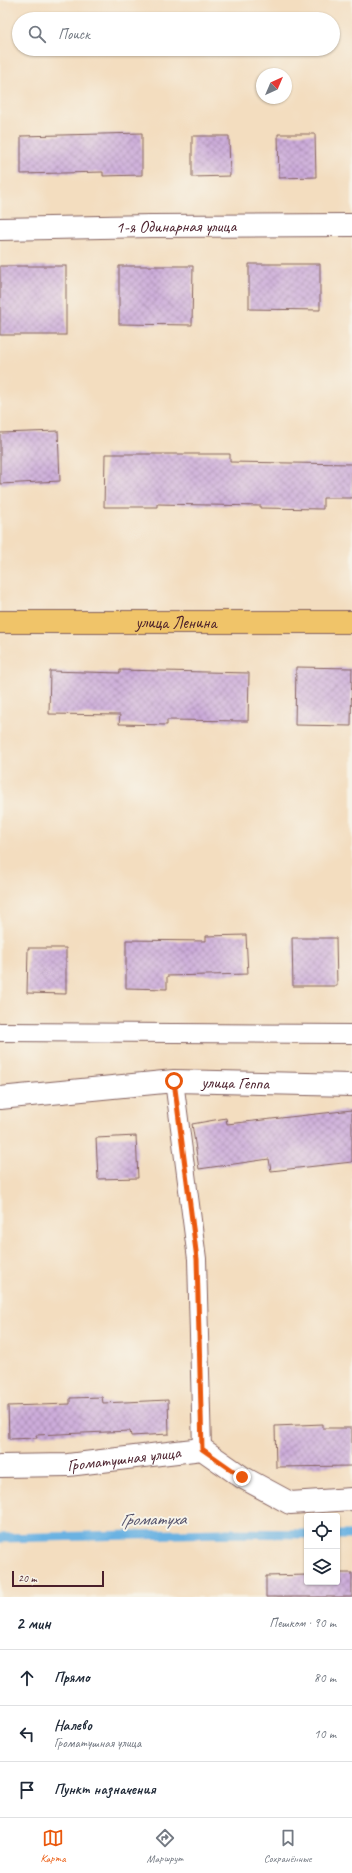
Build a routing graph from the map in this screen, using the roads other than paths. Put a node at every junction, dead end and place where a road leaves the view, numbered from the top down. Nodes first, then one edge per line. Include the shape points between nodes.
1 (352, 225) edge
2 (0, 229) edge
3 (0, 622) edge
4 (352, 622) edge
5 (0, 1032) edge
6 (352, 1034) edge
7 (174, 1081) junction
8 (352, 1086) edge
9 (0, 1098) edge
10 (202, 1449) junction
11 (0, 1466) edge
12 (352, 1499) edge

1 - 2 street, 1-я Одинарная улица
3 - 4 main road, улица Ленина
5 - 6 lane
7 - 8 street, улица Геппа
7 - 9 street, улица Геппа
7 - 10 lane via 197,1259
10 - 11 street, Громатушная улица via 68,1465
10 - 12 street, Громатушная улица via 242,1477 290,1503

